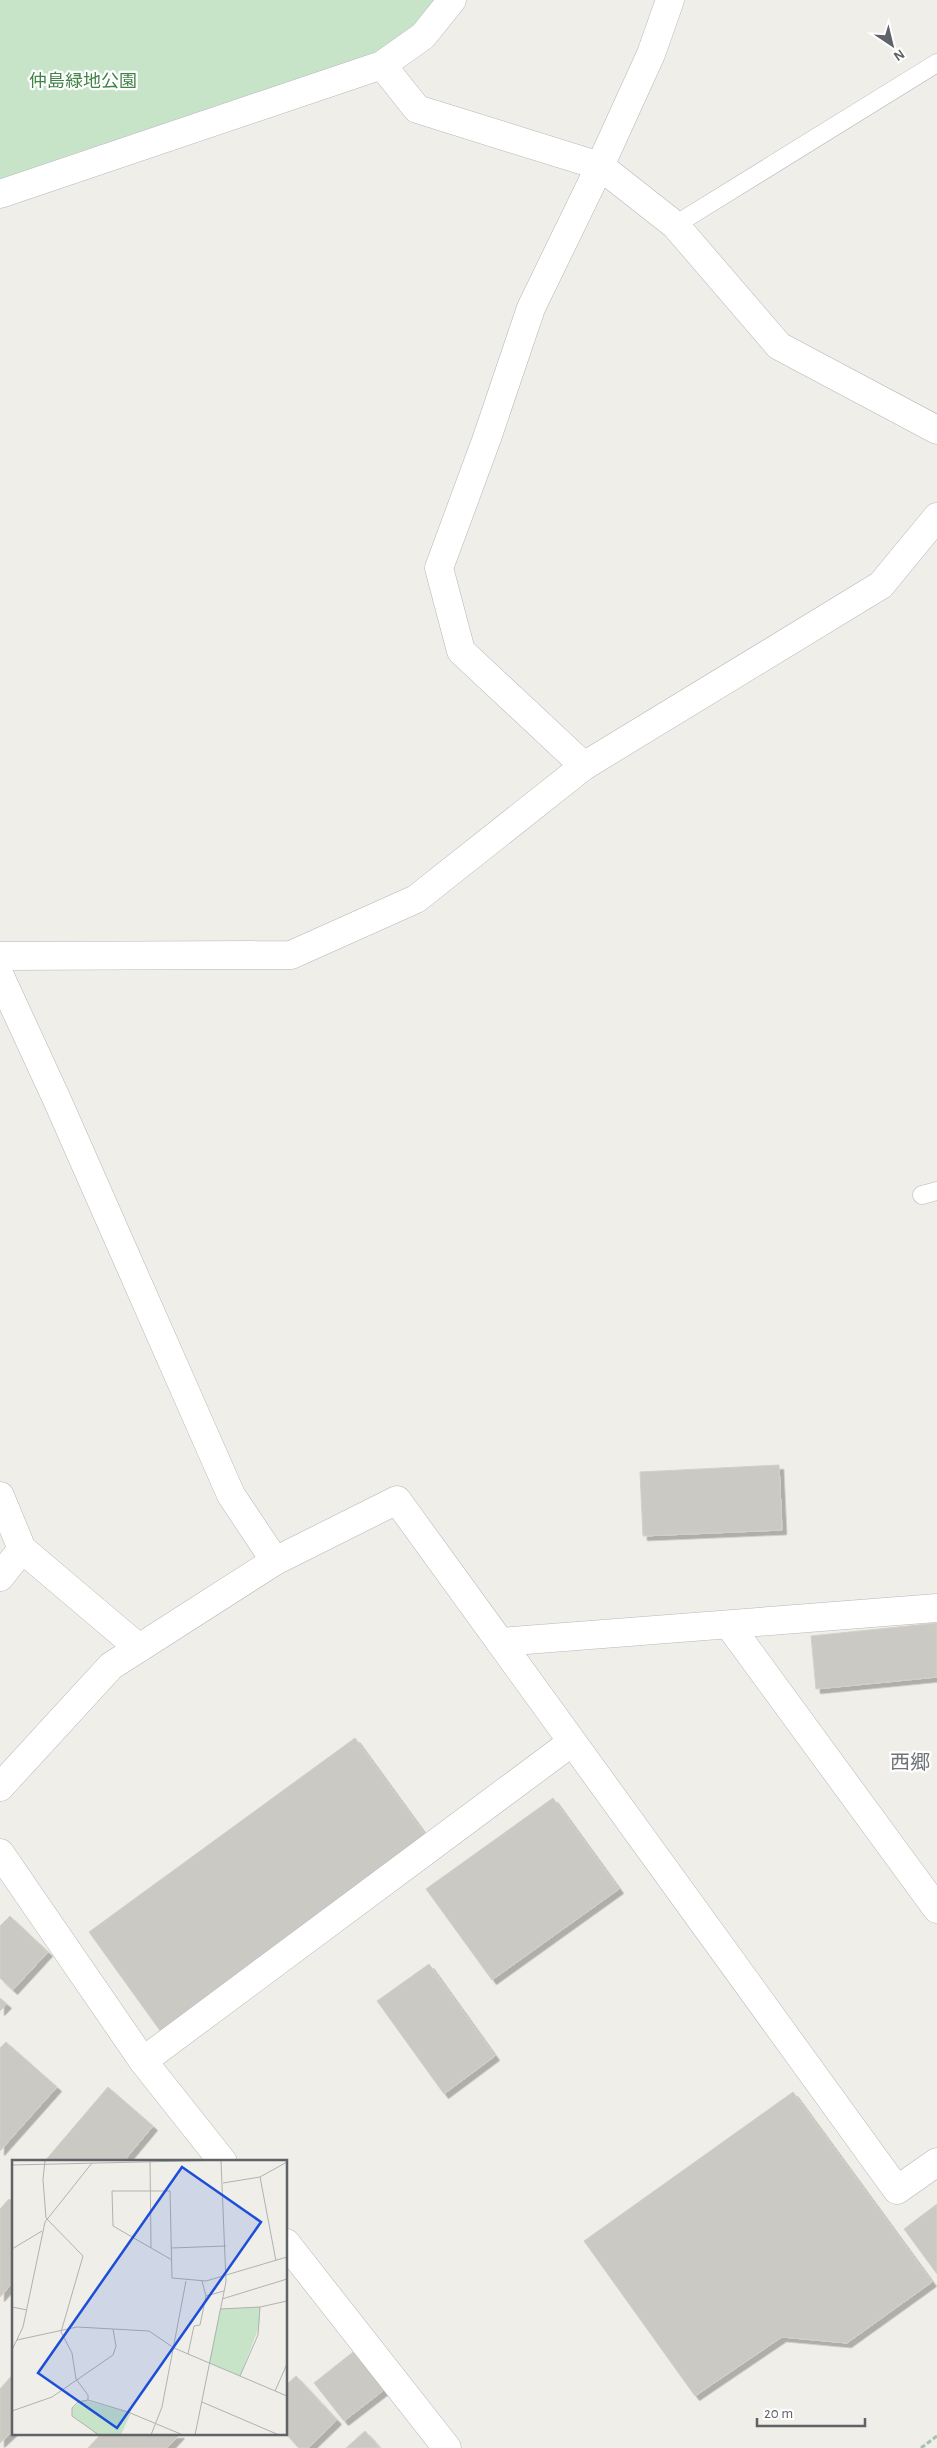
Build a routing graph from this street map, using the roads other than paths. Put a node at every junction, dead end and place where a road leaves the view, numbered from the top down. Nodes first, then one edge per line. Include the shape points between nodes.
1 (452, 0) edge
2 (670, 0) edge
3 (937, 63) edge
4 (382, 65) junction
5 (600, 166) junction
6 (0, 194) edge
7 (675, 225) junction
8 (937, 430) edge
9 (937, 518) edge
10 (584, 766) junction
11 (0, 956) edge
12 (0, 976) edge
13 (0, 1496) edge
14 (22, 1550) junction
15 (275, 1561) junction
16 (0, 1577) edge
17 (937, 1608) edge
18 (729, 1625) junction
19 (500, 1642) junction
20 (139, 1648) junction
21 (572, 1742) junction
22 (0, 1787) edge
23 (0, 1852) edge
24 (937, 1908) edge
25 (143, 2061) junction
26 (221, 2160) edge
27 (937, 2162) edge
28 (288, 2246) edge
29 (447, 2448) edge

1 - 4 street via 423,36
2 - 5 street via 652,54
3 - 7 lane
4 - 5 street via 416,109
4 - 6 street
5 - 7 street
5 - 10 street via 531,308 439,568 461,651
7 - 8 street via 779,346
9 - 10 street via 881,585
10 - 11 street via 416,899 291,955
12 - 15 street via 231,1495
13 - 14 street
14 - 16 street
14 - 20 street
15 - 19 street via 397,1500
15 - 20 street
17 - 18 street
18 - 19 street
18 - 24 street
19 - 21 street
20 - 22 street via 111,1666
21 - 25 street
21 - 27 street via 897,2190
23 - 25 street
25 - 26 street
28 - 29 street

